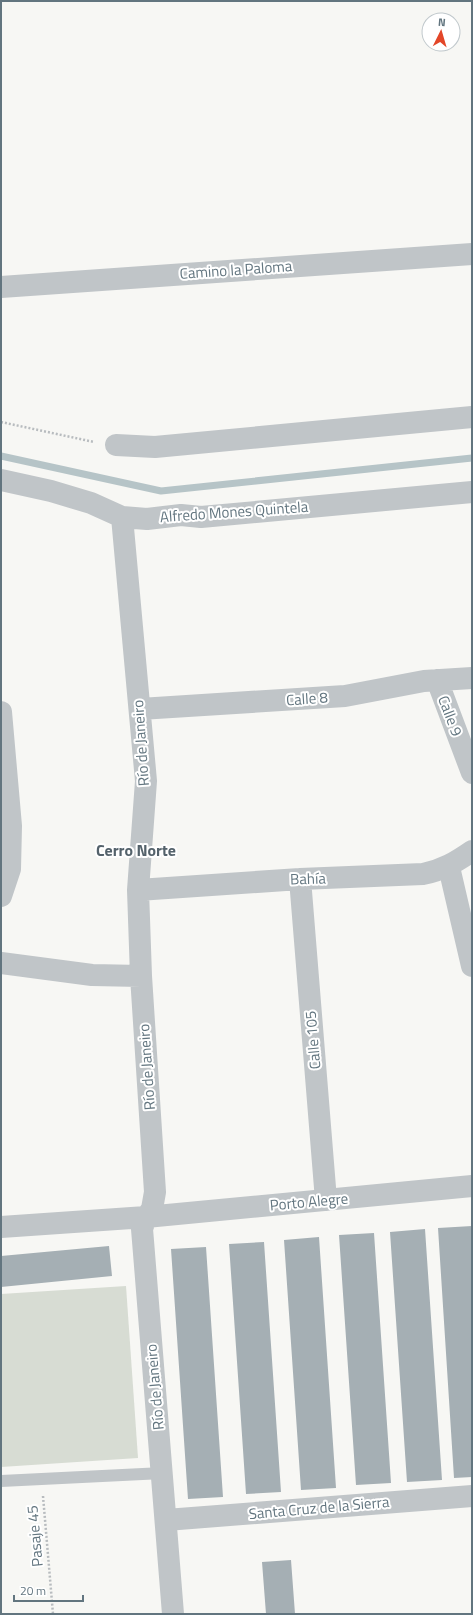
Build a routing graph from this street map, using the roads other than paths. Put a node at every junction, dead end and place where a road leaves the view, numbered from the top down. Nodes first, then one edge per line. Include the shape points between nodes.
1 (472, 254) edge
2 (1, 287) edge
3 (472, 418) edge
4 (116, 445) road end
5 (1, 480) edge
6 (472, 492) edge
7 (122, 517) junction
8 (472, 678) edge
9 (437, 680) junction
10 (140, 709) junction
11 (1, 712) edge
12 (472, 773) edge
13 (472, 851) edge
14 (449, 867) junction
15 (300, 879) junction
16 (138, 890) junction
17 (1, 896) edge
18 (1, 963) edge
19 (472, 966) edge
20 (141, 976) junction
21 (472, 1186) edge
22 (326, 1200) junction
23 (146, 1217) junction
24 (1, 1227) edge
25 (163, 1473) junction
26 (1, 1482) edge
27 (472, 1496) edge
28 (166, 1520) junction
29 (173, 1614) edge

1 - 2 street, Camino la Paloma
3 - 4 street via 155,447
5 - 7 street, Alfredo Mones Quintela via 91,503
6 - 7 street, Alfredo Mones Quintela via 201,517
7 - 10 street, Río de Janeiro
8 - 9 street, Calle 8
9 - 10 street, Calle 8 via 345,696
9 - 12 street, Calle 9
10 - 16 street, Río de Janeiro via 146,781
11 - 17 street via 11,826 10,870
13 - 14 street, Bahía
14 - 15 street, Bahía via 404,876
14 - 19 street
15 - 16 street, Bahía
15 - 22 street, Calle 105
16 - 20 street, Río de Janeiro
18 - 20 street via 92,975
20 - 23 street, Río de Janeiro via 154,1192 152,1209
21 - 22 street, Porto Alegre
22 - 23 street, Porto Alegre
23 - 24 street, Porto Alegre
23 - 25 street, Río de Janeiro via 142,1229
25 - 26 lane
25 - 28 street, Río de Janeiro
27 - 28 street, Santa Cruz de la Sierra
28 - 29 street, Río de Janeiro

